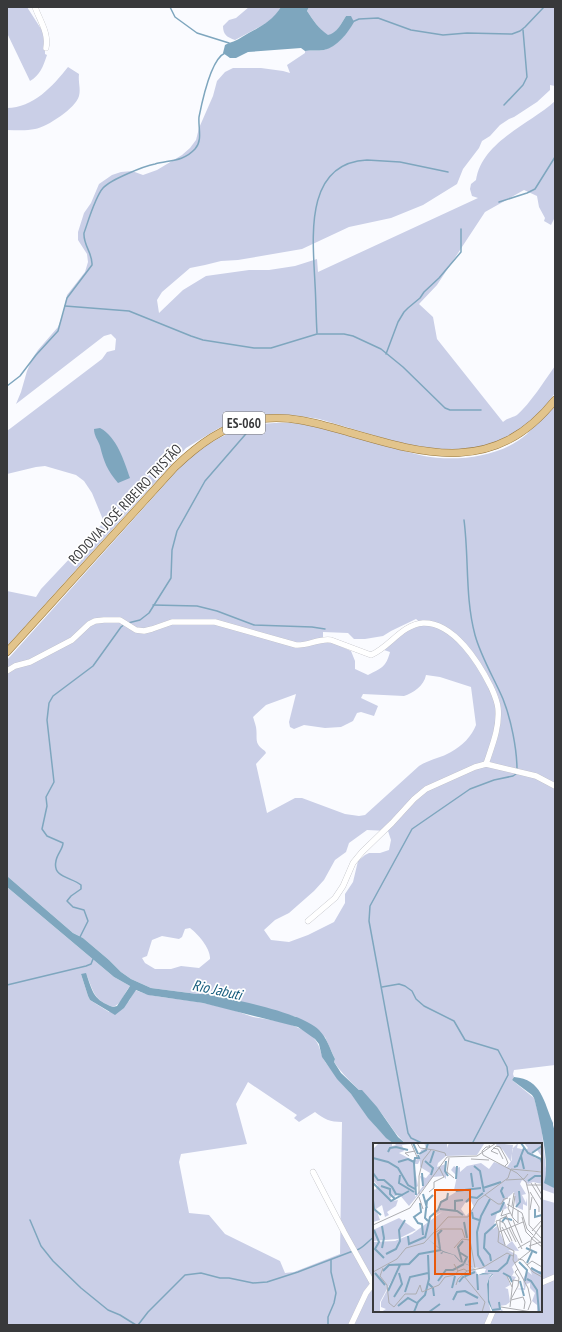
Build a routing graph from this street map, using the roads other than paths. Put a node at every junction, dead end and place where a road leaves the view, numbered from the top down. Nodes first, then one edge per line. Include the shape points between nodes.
1 (35, 7) edge
2 (46, 48) dead end
3 (555, 400) edge
4 (7, 652) edge
5 (7, 671) edge
6 (486, 764) junction
7 (555, 786) edge
8 (308, 921) dead end
9 (314, 1172) dead end
10 (555, 1277) edge
11 (542, 1283) edge
12 (373, 1284) edge
13 (493, 1312) edge
14 (351, 1325) edge
15 (487, 1325) edge

1 - 2 street via 46,34
3 - 4 main road, RODOVIA JOSÉ RIBEIRO TRISTÃO / ES-060 via 536,421 515,436 496,446 464,453 412,450 317,423 288,419 256,420 225,430 200,445 175,467
5 - 6 street via 72,640 95,621 120,620 136,630 144,631 172,622 215,622 296,645 331,640 371,655 410,627 428,624 448,631 464,645 482,670 496,698 498,721
6 - 7 street via 536,776
6 - 8 street via 438,783 414,799 353,863 343,886 334,898
9 - 12 street
10 - 11 street
12 - 14 street
13 - 15 street

